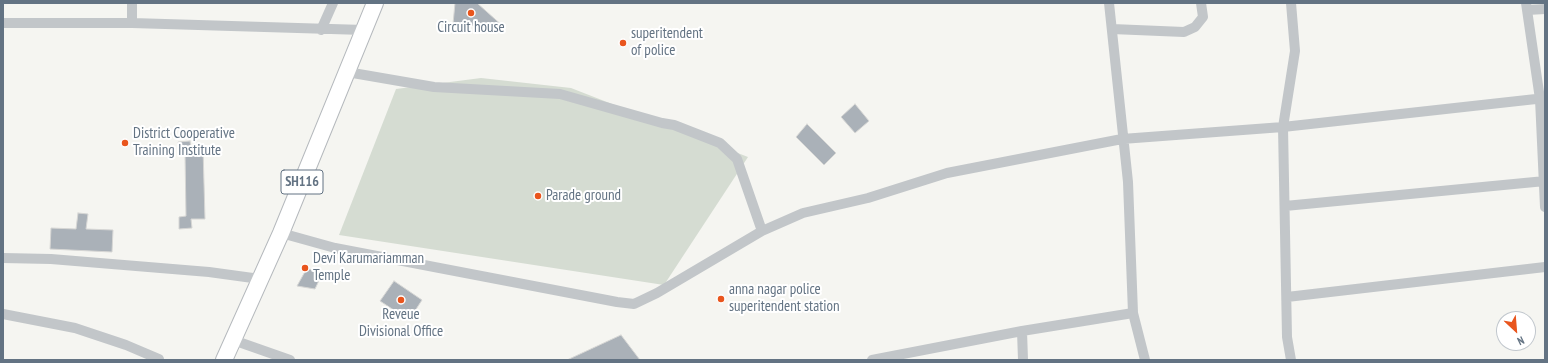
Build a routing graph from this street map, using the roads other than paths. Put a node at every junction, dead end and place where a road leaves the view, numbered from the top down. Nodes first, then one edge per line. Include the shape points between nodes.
1 (132, 3) edge
2 (333, 3) edge
3 (375, 3) edge
4 (1108, 3) edge
5 (1201, 3) edge
6 (1291, 3) edge
7 (1527, 7) edge
8 (1545, 9) edge
9 (3, 23) edge
10 (132, 23) junction
11 (1112, 29) junction
12 (321, 30) junction
13 (364, 30) junction
14 (347, 72) junction
15 (1542, 99) edge
16 (1283, 127) junction
17 (1122, 139) junction
18 (1544, 181) edge
19 (1285, 206) junction
20 (1545, 207) edge
21 (762, 231) junction
22 (281, 233) junction
23 (3, 258) edge
24 (1545, 267) edge
25 (260, 279) junction
26 (1287, 297) junction
27 (1133, 313) junction
28 (3, 314) edge
29 (1022, 331) junction
30 (232, 340) junction
31 (159, 359) edge
32 (224, 360) edge
33 (290, 360) edge
34 (872, 360) edge
35 (1023, 360) edge
36 (1145, 360) edge
37 (1291, 360) edge

1 - 10 street
2 - 12 street
3 - 13 main road, SH116
4 - 11 street
5 - 11 street via 1203,17 1195,27 1184,32
6 - 16 street via 1295,51
7 - 8 street
7 - 15 street
9 - 10 street
10 - 12 street
11 - 17 street
12 - 13 street
13 - 14 main road, SH116
14 - 21 street via 434,87 560,94 674,125 720,143 737,159
14 - 22 main road, SH116
15 - 16 street
15 - 18 street
16 - 17 street
16 - 19 street
17 - 21 street via 947,173 868,198 803,214
17 - 27 street via 1128,182
18 - 19 street
18 - 20 street
19 - 26 street
21 - 22 street via 634,304 335,248
22 - 25 main road, SH116
23 - 25 street via 51,259 209,272
24 - 26 street
25 - 30 main road, SH116
26 - 37 street via 1287,337
27 - 29 street
27 - 36 street
28 - 31 street via 75,328
29 - 34 street
29 - 35 street
30 - 32 main road, SH116
30 - 33 street

